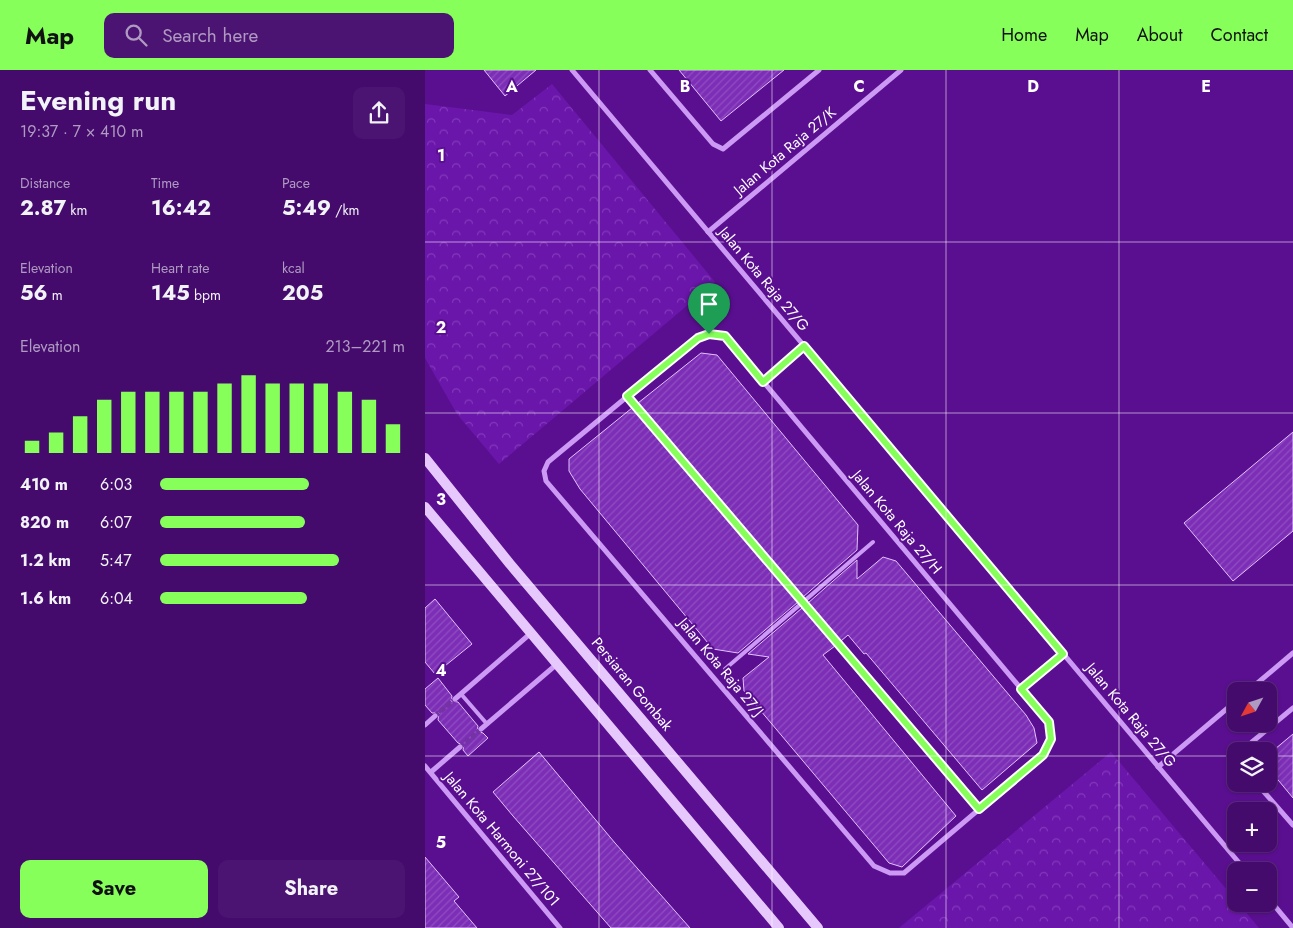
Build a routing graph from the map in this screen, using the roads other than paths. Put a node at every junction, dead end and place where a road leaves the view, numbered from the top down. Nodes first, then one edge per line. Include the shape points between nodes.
1 (572, 70) edge
2 (650, 70) edge
3 (819, 70) edge
4 (901, 70) edge
5 (708, 232) junction
6 (709, 334) joint
7 (804, 346) junction
8 (763, 382) junction
9 (627, 396) junction
10 (425, 458) edge
11 (425, 507) edge
12 (873, 542) dead end
13 (803, 602) junction
14 (531, 633) junction
15 (1293, 653) edge
16 (1063, 654) junction
17 (557, 664) junction
18 (725, 669) dead end
19 (1259, 682) edge
20 (1021, 689) junction
21 (461, 694) junction
22 (455, 699) tunnel mouth
23 (1293, 708) edge
24 (1227, 709) edge
25 (435, 716) tunnel mouth
26 (487, 724) junction
27 (425, 725) edge
28 (481, 730) tunnel mouth
29 (1051, 739) joint
30 (1253, 742) edge
31 (460, 747) tunnel mouth
32 (425, 766) edge
33 (1158, 767) junction
34 (431, 772) junction
35 (1264, 792) edge
36 (979, 809) junction
37 (1293, 825) edge
38 (1238, 862) edge
39 (1277, 909) edge
40 (560, 928) edge
41 (779, 928) edge
42 (818, 928) edge
43 (1293, 928) edge

1 - 5 street, Jalan Kota Raja 27/G
2 - 3 street via 713,144 723,148
4 - 5 street, Jalan Kota Raja 27/K
5 - 7 street, Jalan Kota Raja 27/G
6 - 8 street, Jalan Kota Raja 27/H via 725,336
6 - 9 street, Jalan Kota Raja 27/J via 698,338
7 - 8 street
7 - 16 street, Jalan Kota Raja 27/G
8 - 20 street, Jalan Kota Raja 27/H
9 - 13 lane
9 - 36 street, Jalan Kota Raja 27/J via 548,462 544,471 547,481 848,836 874,866 890,873 904,874
10 - 42 main road, Persiaran Gombak via 510,564
11 - 14 main road
12 - 13 lane
13 - 18 lane
13 - 36 lane
14 - 17 main road
14 - 21 street
15 - 19 street
16 - 20 street
16 - 33 street, Jalan Kota Raja 27/G
17 - 26 street
17 - 41 main road
20 - 29 street, Jalan Kota Raja 27/H via 1049,722
21 - 22 street
21 - 26 lane
23 - 30 street
24 - 33 street
25 - 27 street
26 - 28 street
29 - 36 street, Jalan Kota Raja 27/J via 1043,755
31 - 34 street
32 - 34 street, Jalan Kota Harmoni 27/101
33 - 38 street, Jalan Kota Raja 27/G
34 - 40 street, Jalan Kota Harmoni 27/101
35 - 37 street
39 - 43 street

